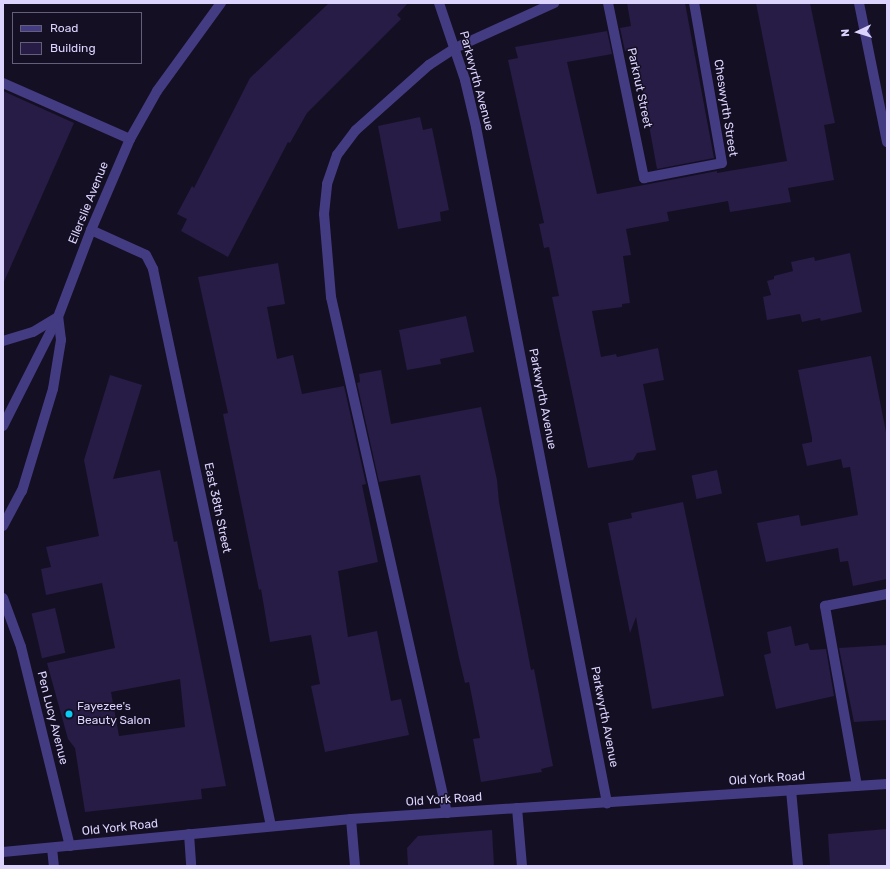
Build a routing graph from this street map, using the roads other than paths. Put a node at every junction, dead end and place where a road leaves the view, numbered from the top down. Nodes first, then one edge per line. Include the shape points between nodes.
1 (222, 3) edge
2 (439, 3) edge
3 (554, 3) edge
4 (608, 3) edge
5 (694, 3) edge
6 (859, 3) edge
7 (455, 48) junction
8 (3, 83) edge
9 (130, 139) junction
10 (887, 142) edge
11 (644, 178) joint
12 (91, 230) junction
13 (58, 317) junction
14 (3, 340) edge
15 (3, 426) edge
16 (3, 526) edge
17 (887, 594) edge
18 (3, 598) edge
19 (887, 784) edge
20 (856, 786) junction
21 (791, 790) junction
22 (607, 802) junction
23 (517, 808) junction
24 (447, 813) junction
25 (351, 819) junction
26 (271, 826) junction
27 (188, 834) junction
28 (70, 846) junction
29 (52, 848) junction
30 (3, 852) edge
31 (54, 866) edge
32 (191, 866) edge
33 (355, 866) edge
34 (522, 866) edge
35 (798, 866) edge

1 - 9 street, Ellerslie Avenue via 157,91
2 - 7 street, Parkwyrth Avenue
3 - 7 street
4 - 11 street, Parknut Street
5 - 11 street, Cheswyrth Street via 722,164
6 - 10 street
7 - 22 street, Parkwyrth Avenue via 476,127
7 - 24 street via 429,65 356,130 337,155 327,184 324,214 331,297 345,370
8 - 9 street
9 - 12 street, Ellerslie Avenue
12 - 13 street, Ellerslie Avenue
12 - 26 street, East 38th Street via 146,255 153,269
13 - 14 street via 33,332
13 - 15 street, Ellerslie Avenue
13 - 16 street via 61,340 53,389 22,491
17 - 20 street via 825,606
18 - 28 street, Pen Lucy Avenue via 21,647
19 - 20 street, Old York Road
20 - 21 street, Old York Road
21 - 22 street, Old York Road
21 - 35 street
22 - 23 street, Old York Road
23 - 24 street, Old York Road
23 - 34 street
24 - 25 street, Old York Road
25 - 26 street, Old York Road
25 - 33 street
26 - 27 street, Old York Road
27 - 28 street, Old York Road
27 - 32 street
28 - 29 street, Old York Road
29 - 30 street, Old York Road
29 - 31 street

